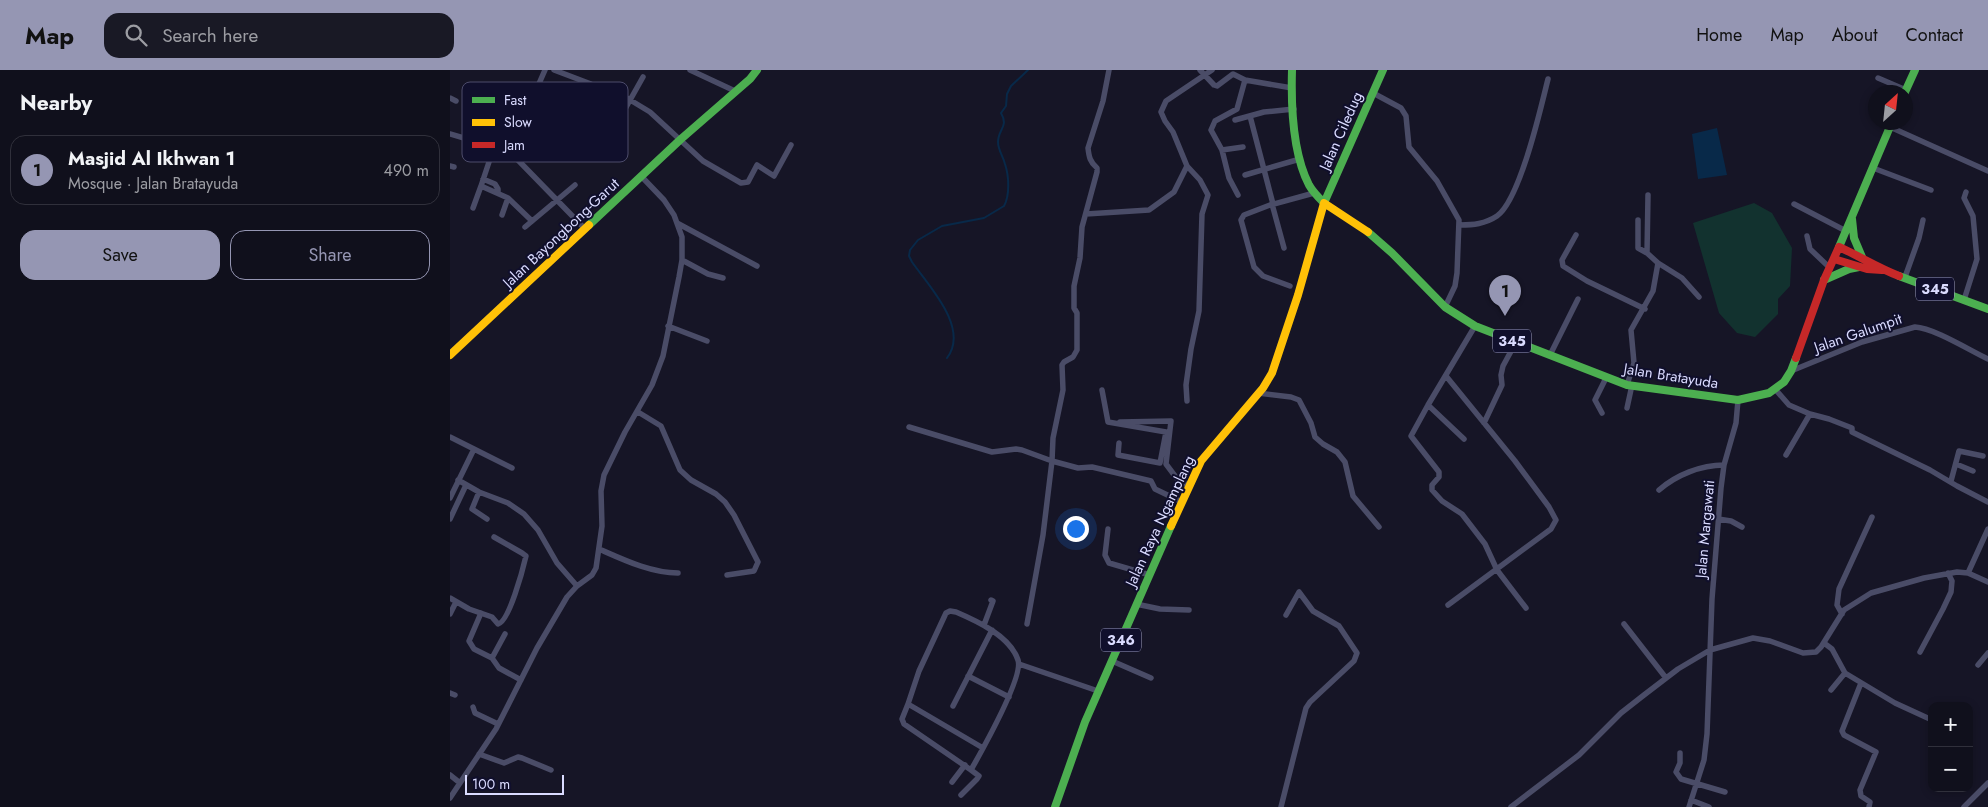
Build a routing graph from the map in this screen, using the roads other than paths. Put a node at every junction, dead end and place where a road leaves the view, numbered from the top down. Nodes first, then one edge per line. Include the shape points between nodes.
1 (545, 70) edge
2 (554, 70) edge
3 (690, 70) edge
4 (757, 70) edge
5 (1109, 70) edge
6 (1200, 70) edge
7 (1212, 70) edge
8 (1292, 70) edge
9 (1383, 70) edge
10 (1914, 70) edge
11 (643, 77) dead end
12 (1208, 78) junction
13 (1878, 78) dead end
14 (1548, 79) dead end
15 (1245, 80) junction
16 (540, 82) edge
17 (586, 82) edge
18 (1893, 85) edge
19 (1908, 85) edge
20 (1292, 88) junction
21 (735, 91) junction
22 (1373, 93) junction
23 (630, 100) junction
24 (628, 104) edge
25 (1294, 109) junction
26 (1250, 116) junction
27 (1235, 120) dead end
28 (1889, 130) edge
29 (1902, 130) edge
30 (450, 134) edge
31 (462, 138) edge
32 (681, 139) junction
33 (791, 145) dead end
34 (1243, 147) dead end
35 (1222, 150) junction
36 (1300, 159) junction
37 (489, 162) edge
38 (520, 162) edge
39 (1187, 166) junction
40 (1873, 168) junction
41 (1265, 169) junction
42 (1988, 171) edge
43 (1245, 174) dead end
44 (641, 176) junction
45 (483, 179) junction
46 (575, 185) dead end
47 (481, 186) junction
48 (1931, 190) dead end
49 (498, 192) junction
50 (1966, 192) dead end
51 (1314, 193) junction
52 (1238, 194) dead end
53 (1648, 195) dead end
54 (508, 198) junction
55 (558, 200) junction
56 (1324, 203) junction
57 (1272, 204) junction
58 (1794, 204) dead end
59 (473, 208) dead end
60 (1086, 214) junction
61 (502, 215) dead end
62 (1852, 219) junction
63 (1638, 220) dead end
64 (1923, 220) dead end
65 (532, 222) junction
66 (677, 223) junction
67 (1460, 225) junction
68 (525, 227) dead end
69 (583, 227) junction
70 (1846, 231) junction
71 (1576, 235) dead end
72 (1807, 236) dead end
73 (1839, 247) junction
74 (1284, 248) dead end
75 (1647, 253) junction
76 (1862, 257) junction
77 (1834, 259) junction
78 (682, 260) junction
79 (1658, 263) junction
80 (756, 266) dead end
81 (1860, 267) junction
82 (1830, 268) junction
83 (1882, 270) junction
84 (1905, 277) junction
85 (723, 278) dead end
86 (1824, 280) junction
87 (1290, 286) dead end
88 (1699, 297) dead end
89 (1578, 299) dead end
90 (1964, 300) junction
91 (1446, 307) junction
92 (1988, 308) edge
93 (1645, 309) junction
94 (668, 326) junction
95 (1475, 326) junction
96 (707, 341) dead end
97 (1516, 342) junction
98 (450, 355) edge
99 (1550, 355) junction
100 (1988, 359) edge
101 (1792, 371) junction
102 (1446, 376) junction
103 (1606, 378) junction
104 (1630, 385) junction
105 (1775, 389) junction
106 (1102, 390) dead end
107 (1258, 393) junction
108 (1738, 400) junction
109 (1187, 401) dead end
110 (1428, 405) junction
111 (1627, 408) dead end
112 (638, 412) junction
113 (1602, 413) dead end
114 (1810, 414) junction
115 (1108, 422) junction
116 (1484, 423) junction
117 (909, 427) dead end
118 (1168, 433) junction
119 (450, 437) edge
120 (1464, 439) dead end
121 (1119, 443) dead end
122 (474, 449) junction
123 (1786, 455) dead end
124 (1983, 456) dead end
125 (1052, 461) junction
126 (1163, 463) junction
127 (1956, 464) junction
128 (1724, 465) junction
129 (512, 468) dead end
130 (1973, 471) dead end
131 (458, 480) junction
132 (1950, 481) junction
133 (466, 485) junction
134 (1189, 486) junction
135 (1659, 490) dead end
136 (479, 492) junction
137 (450, 498) edge
138 (1182, 502) junction
139 (1988, 502) edge
140 (1872, 517) dead end
141 (450, 519) edge
142 (487, 519) dead end
143 (1718, 519) junction
144 (1742, 526) dead end
145 (1379, 527) dead end
146 (1108, 529) dead end
147 (1988, 529) edge
148 (494, 537) dead end
149 (600, 549) junction
150 (1496, 570) junction
151 (678, 573) dead end
152 (1968, 573) junction
153 (727, 575) dead end
154 (1150, 575) junction
155 (1949, 576) junction
156 (1988, 582) edge
157 (577, 586) junction
158 (453, 600) edge
159 (1136, 604) junction
160 (1448, 605) dead end
161 (1526, 608) dead end
162 (1189, 610) dead end
163 (481, 613) junction
164 (450, 614) edge
165 (1842, 614) junction
166 (1286, 615) dead end
167 (1027, 624) dead end
168 (1624, 624) dead end
169 (992, 630) junction
170 (505, 634) dead end
171 (1828, 646) junction
172 (1710, 652) junction
173 (1920, 652) dead end
174 (1988, 653) edge
175 (492, 658) junction
176 (1112, 662) junction
177 (1019, 664) junction
178 (1978, 665) dead end
179 (1845, 673) junction
180 (968, 676) junction
181 (1151, 678) dead end
182 (1666, 678) junction
183 (521, 680) junction
184 (1861, 683) junction
185 (1832, 690) dead end
186 (1098, 691) junction
187 (1010, 697) junction
188 (908, 704) junction
189 (953, 706) dead end
190 (473, 708) dead end
191 (1928, 718) edge
192 (498, 724) junction
193 (983, 748) junction
194 (1680, 753) dead end
195 (479, 754) junction
196 (965, 765) junction
197 (550, 770) dead end
198 (971, 770) junction
199 (450, 775) edge
200 (952, 782) dead end
201 (460, 783) junction
202 (1697, 783) junction
203 (1988, 783) edge
204 (1726, 792) dead end
205 (961, 795) dead end
206 (450, 798) edge
207 (1691, 800) junction
208 (1055, 807) edge
209 (1281, 807) edge
210 (1511, 807) edge
211 (1689, 807) edge
212 (1709, 807) edge
213 (1869, 807) edge
214 (1964, 807) edge

1 - 16 street
2 - 17 street
3 - 21 street
4 - 21 main road, Jalan Bayongbong-Garut
5 - 60 street via 1088,148 1090,161 1097,168
6 - 12 street
7 - 12 street
8 - 20 main road
9 - 22 main road, Jalan Ciledug
10 - 19 main road
11 - 23 street
12 - 15 street via 1219,86 1233,74
12 - 39 street via 1166,101 1162,110 1161,116 1173,132
13 - 18 street
14 - 67 street via 1528,152 1509,201 1497,216 1483,223
15 - 20 street
15 - 35 street via 1236,110 1212,126 1212,134
20 - 25 main road
21 - 32 main road, Jalan Bayongbong-Garut
22 - 56 main road, Jalan Ciledug
22 - 67 street via 1401,108 1406,116 1408,147 1437,181
23 - 24 street
23 - 32 street via 650,112
25 - 26 street
25 - 36 main road
26 - 27 street
26 - 41 street
28 - 40 main road, Jalan Bratayuda
29 - 42 street
30 - 31 street
32 - 33 street via 703,161 744,184 757,165 774,176
32 - 44 main road, Jalan Bayongbong-Garut
34 - 35 street
35 - 52 street via 1229,178
36 - 41 street
36 - 51 main road
37 - 45 street
38 - 55 street
39 - 60 street via 1174,192 1150,210
39 - 109 street via 1208,195 1202,214 1198,311 1186,385
40 - 48 street
40 - 62 main road, Jalan Bratayuda
41 - 43 street
41 - 57 street
44 - 66 street via 664,200
44 - 69 main road, Jalan Bayongbong-Garut
45 - 47 street
45 - 49 street via 494,184
46 - 55 street
47 - 49 street
47 - 59 street
49 - 54 street
50 - 90 street via 1964,198 1973,216 1976,259
51 - 56 main road, Jalan Bratayuda
51 - 57 street
53 - 75 street
54 - 61 street
54 - 65 street
55 - 65 street
55 - 69 street
56 - 91 main road, Jalan Bratayuda / 345 via 1381,243
56 - 107 main road, Jalan Raya Ngamplang via 1280,354 1268,381
57 - 74 street
57 - 87 street via 1244,215 1241,220 1254,267 1263,276
58 - 70 street
60 - 125 street via 1074,286 1077,350 1074,357 1062,366 1063,390 1053,438
62 - 70 main road, Jalan Bratayuda
62 - 76 main road via 1854,238
63 - 75 street via 1638,248
64 - 84 street
65 - 68 street
66 - 78 street via 682,237
66 - 80 street
67 - 91 street via 1455,286
69 - 98 main road, Jalan Bayongbong-Garut
70 - 73 main road, Jalan Bratayuda
71 - 93 street via 1562,266
72 - 82 street via 1810,249
73 - 76 main road, 345
73 - 77 main road, Jalan Bratayuda / 345
75 - 79 street
76 - 83 main road, 345
77 - 81 main road, 345
77 - 82 main road, Jalan Bratayuda / 345
78 - 85 street
78 - 94 street
79 - 88 street via 1682,278
79 - 93 street via 1654,290
81 - 83 main road, 345
81 - 86 main road, 345
82 - 86 main road, Jalan Bratayuda / 345
83 - 84 main road, 345
84 - 90 main road, 345
86 - 101 main road, Jalan Bratayuda / 345
89 - 99 street
90 - 92 main road, 345
91 - 95 main road, Jalan Bratayuda / 345
93 - 104 street via 1631,330 1634,363
94 - 96 street
94 - 112 street via 657,375
95 - 97 main road, Jalan Bratayuda / 345
95 - 102 street
97 - 99 main road, Jalan Bratayuda / 345
97 - 116 street via 1503,366 1502,385
99 - 103 main road, Jalan Bratayuda / 345
100 - 101 street, Jalan Galumpit via 1938,334 1915,327 1862,342
101 - 105 main road, Jalan Bratayuda / 345
102 - 110 street
102 - 116 street
103 - 104 main road, Jalan Bratayuda / 345
103 - 113 street via 1595,400
104 - 108 main road, Jalan Bratayuda / 345
104 - 111 street
105 - 108 main road, Jalan Bratayuda / 345
105 - 114 street via 1792,407
106 - 115 street
107 - 134 main road, Jalan Raya Ngamplang / 346 via 1199,465
107 - 145 street via 1299,400 1315,437 1346,462 1353,496
108 - 128 street, Jalan Margawati via 1736,423
110 - 120 street
110 - 150 street via 1411,436 1439,472 1432,490 1462,514 1485,544
112 - 149 street via 613,456 602,484
112 - 153 street via 661,426 680,470 716,494 734,515 758,562 754,571
114 - 123 street
114 - 132 street via 1852,428 1852,432
115 - 118 street
115 - 118 street via 1171,420
116 - 150 street via 1556,519 1552,529
117 - 125 street via 992,452 1018,449
118 - 126 street
119 - 122 street
121 - 126 street via 1118,456
122 - 129 street
122 - 131 street
124 - 127 street via 1959,451
125 - 138 street via 1078,468 1092,466 1151,481 1155,489
125 - 167 street
126 - 134 street via 1178,480
127 - 130 street
127 - 132 street
128 - 135 street via 1692,471
128 - 143 street, Jalan Margawati
131 - 133 street
131 - 137 street
132 - 139 street
133 - 136 street
133 - 141 street
134 - 138 main road, Jalan Raya Ngamplang / 346
136 - 142 street via 472,509
136 - 157 street via 508,503 527,516
138 - 154 main road, Jalan Raya Ngamplang / 346
140 - 165 street via 1839,589 1838,604
143 - 144 street
143 - 172 street, Jalan Margawati
146 - 154 street via 1105,554 1109,563
147 - 152 street
148 - 163 street via 524,554 525,558 511,606 502,624
149 - 151 street via 653,569
149 - 157 street via 592,575
150 - 160 street
150 - 161 street
152 - 155 street via 1957,572
152 - 156 street
154 - 159 main road, Jalan Raya Ngamplang / 346
155 - 165 street via 1871,593
155 - 173 street via 1950,592
157 - 183 street via 546,631
158 - 163 street
158 - 164 street
159 - 162 street
159 - 176 main road, Jalan Raya Ngamplang / 346
163 - 175 street via 469,641 474,649
165 - 171 street
166 - 209 street via 1298,592 1314,611 1340,626 1357,653 1354,661 1306,708
168 - 182 street
169 - 177 street via 1005,642
169 - 180 street
169 - 188 street via 956,612 946,613 919,671
170 - 175 street
171 - 172 street via 1803,654 1753,638
171 - 179 street
172 - 182 street
172 - 202 street, Jalan Margawati via 1707,734
174 - 178 street
175 - 183 street via 499,668
176 - 181 street
176 - 186 main road, Jalan Raya Ngamplang / 346
177 - 186 street
177 - 187 street
179 - 184 street
179 - 185 street
180 - 187 street
180 - 189 street
182 - 210 street via 1621,713 1579,755
183 - 192 street
184 - 191 street
184 - 213 street via 1842,731 1876,752 1860,790 1861,796 1870,802
186 - 208 main road, Jalan Raya Ngamplang / 346
187 - 193 street
188 - 193 street
188 - 196 street via 902,721 905,725
190 - 192 street via 475,713
192 - 195 street
193 - 198 street
194 - 202 street via 1676,772 1681,779
195 - 197 street via 504,764 518,757
195 - 201 street
196 - 198 street
196 - 200 street
198 - 205 street via 978,779
199 - 201 street
201 - 206 street
202 - 204 street
202 - 207 street
203 - 214 street
207 - 211 street
207 - 212 street

